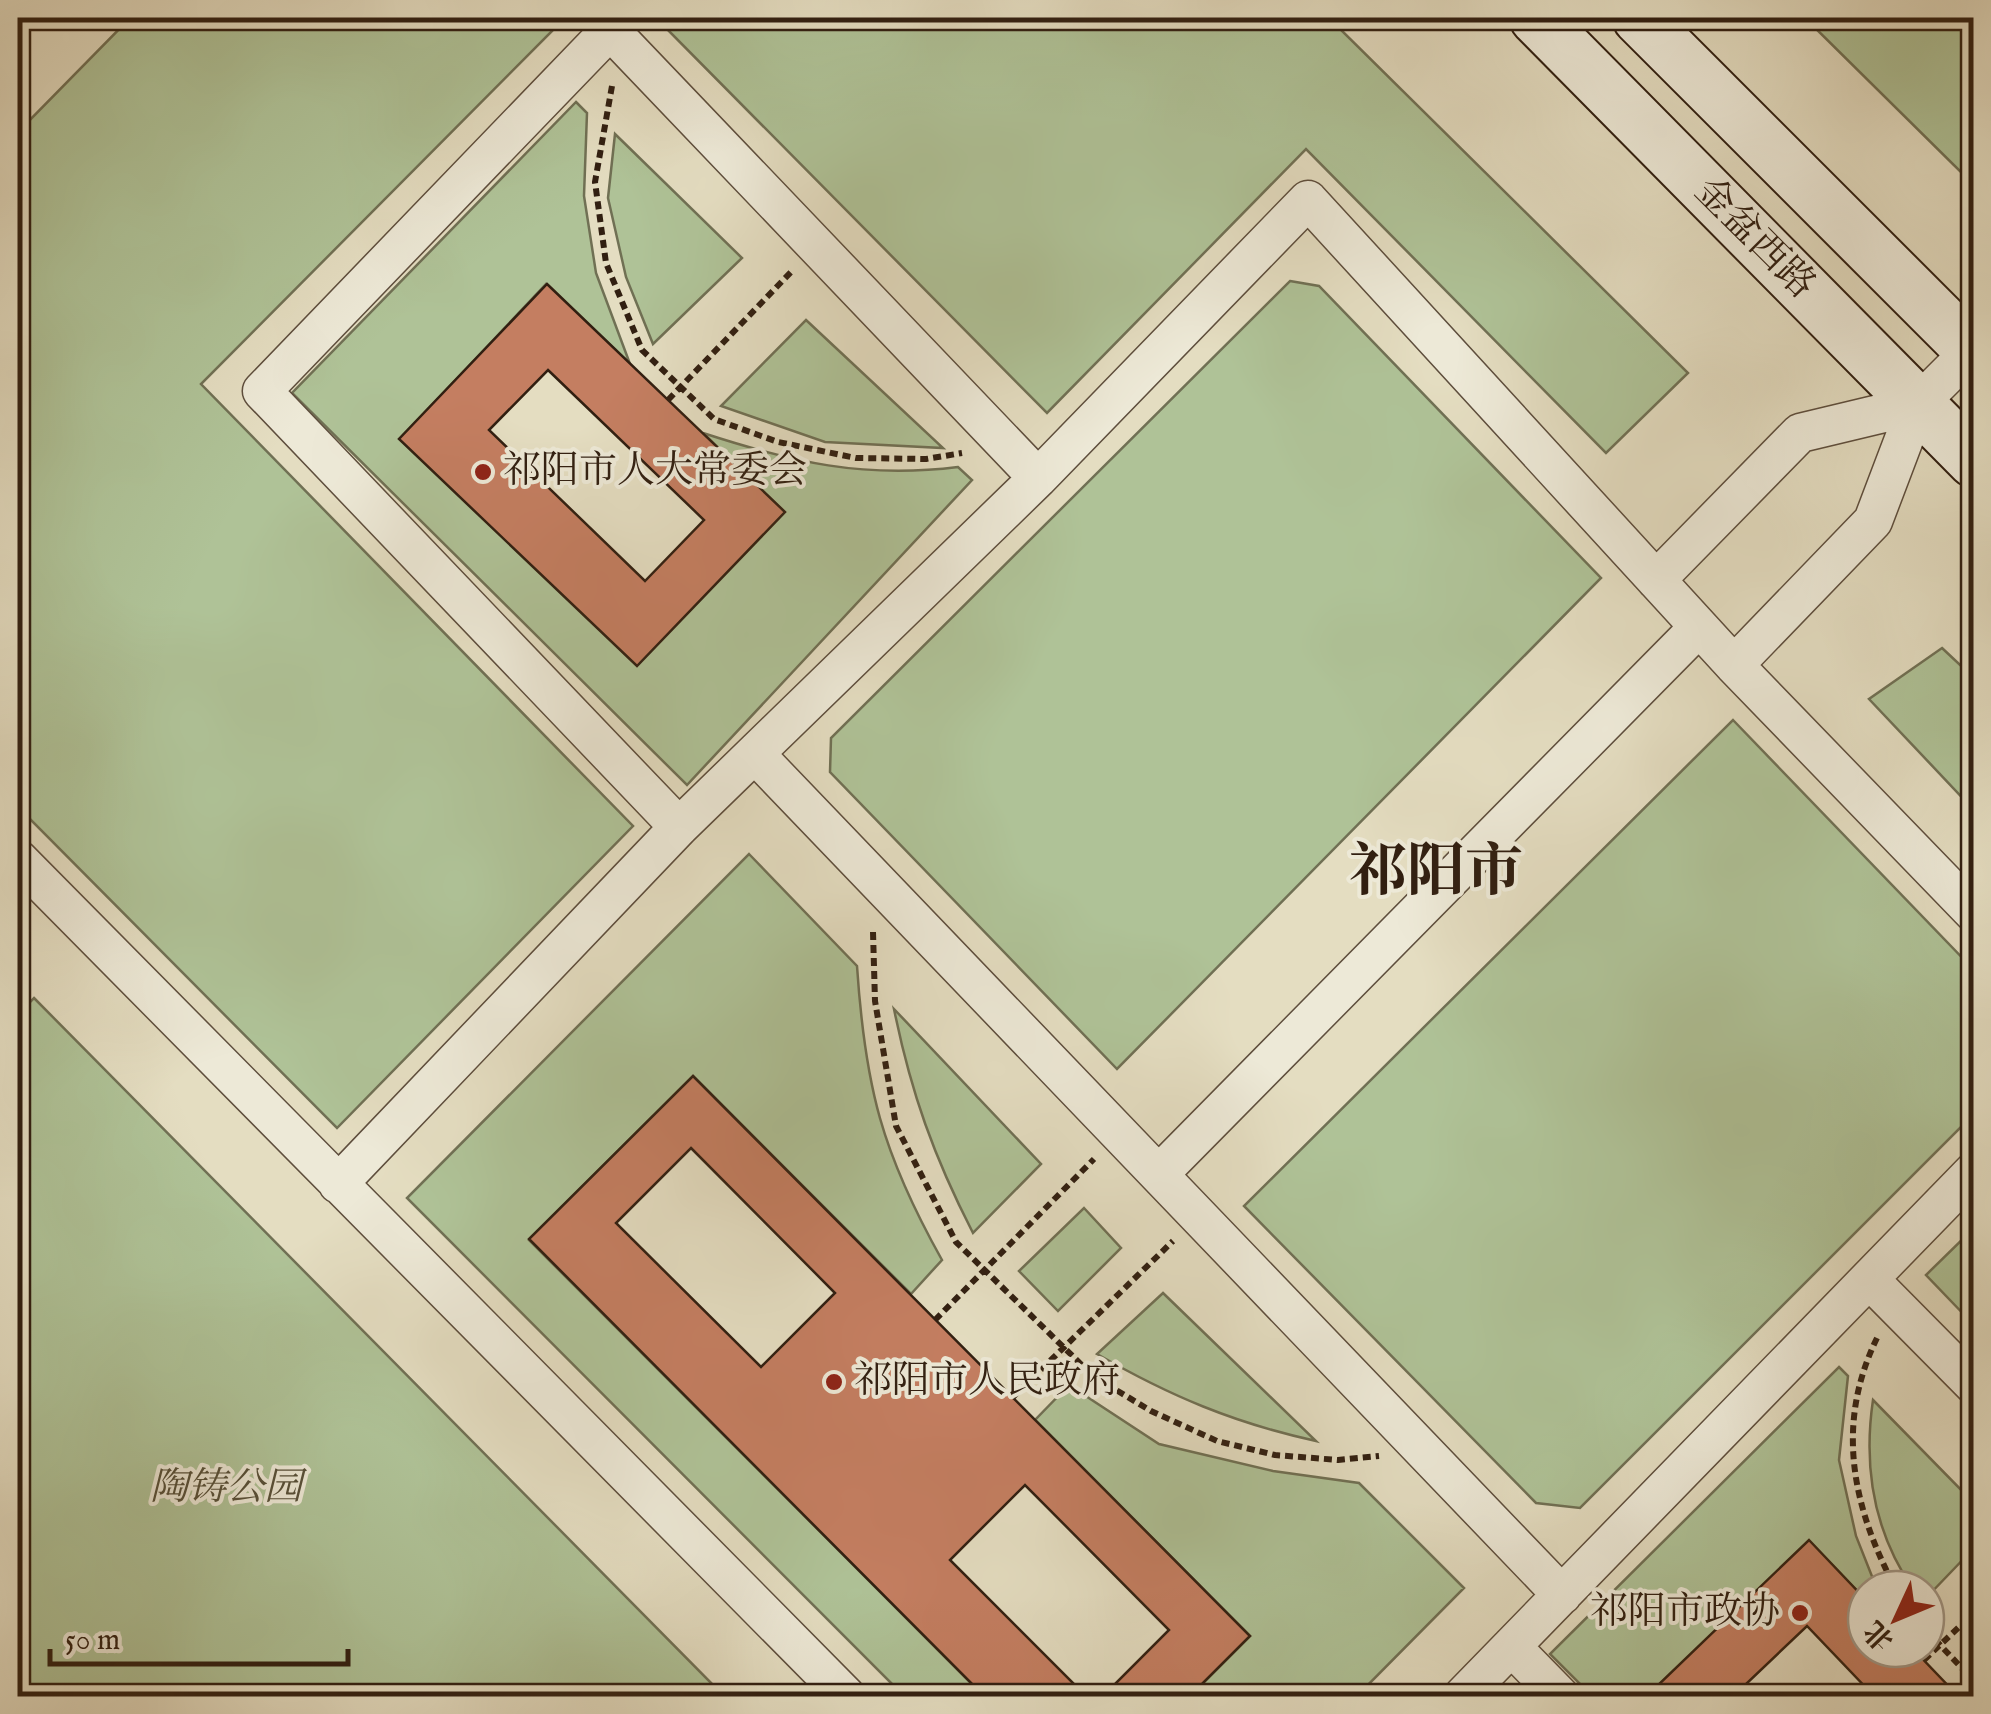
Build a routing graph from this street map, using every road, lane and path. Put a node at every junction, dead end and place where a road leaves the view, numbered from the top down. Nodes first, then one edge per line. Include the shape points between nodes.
1 (1536, 18) edge
2 (1639, 18) edge
3 (624, 45) junction
4 (816, 246) junction
5 (1972, 352) edge
6 (680, 387) junction
7 (668, 400) dead end
8 (1917, 405) junction
9 (1008, 446) junction
10 (1974, 461) edge
11 (1038, 478) junction
12 (1656, 580) junction
13 (1699, 627) junction
14 (1734, 665) junction
15 (755, 754) junction
16 (679, 828) junction
17 (18, 859) edge
18 (871, 874) junction
19 (1974, 912) edge
20 (1120, 1134) junction
21 (1974, 1171) edge
22 (1159, 1174) junction
23 (338, 1184) junction
24 (1198, 1216) junction
25 (985, 1270) junction
26 (1882, 1291) junction
27 (935, 1320) dead end
28 (1064, 1347) junction
29 (1974, 1385) edge
30 (1013, 1397) dead end
31 (1425, 1452) junction
32 (1885, 1569) edge
33 (1562, 1595) junction
34 (1974, 1612) edge
35 (1946, 1639) edge
36 (1512, 1647) junction
37 (1946, 1651) edge
38 (1974, 1681) edge
39 (846, 1696) edge
40 (1464, 1696) edge
41 (1560, 1696) edge

1 - 8 main road, 金盆西路
2 - 5 main road, 金盆西路
3 - 4 street
3 - 6 path via 595,182 606,263 642,350
3 - 16 street via 610,30 262,391
4 - 6 path
4 - 9 street
5 - 8 street
6 - 7 path
6 - 9 path via 714,419 778,442 856,458 926,459
8 - 10 main road, 金盆西路
8 - 12 street via 1800,433
8 - 14 street via 1874,522
9 - 11 street
11 - 12 street via 1308,200
11 - 15 street
12 - 13 street
13 - 14 street
13 - 22 street
14 - 19 street
15 - 16 street
15 - 18 street
16 - 23 street
17 - 23 street
18 - 20 street
18 - 25 path via 876,1001 896,1126 956,1242
20 - 22 street
20 - 25 path
21 - 26 street
22 - 24 street
23 - 39 street
24 - 28 path
24 - 31 street
25 - 27 path
25 - 28 path
26 - 29 street
26 - 32 path via 1851,1415 1856,1489
26 - 33 street
28 - 30 path
28 - 31 path via 1108,1385 1217,1441 1330,1460
31 - 33 street
33 - 36 street
34 - 35 path
36 - 40 street
36 - 41 street
37 - 38 path

